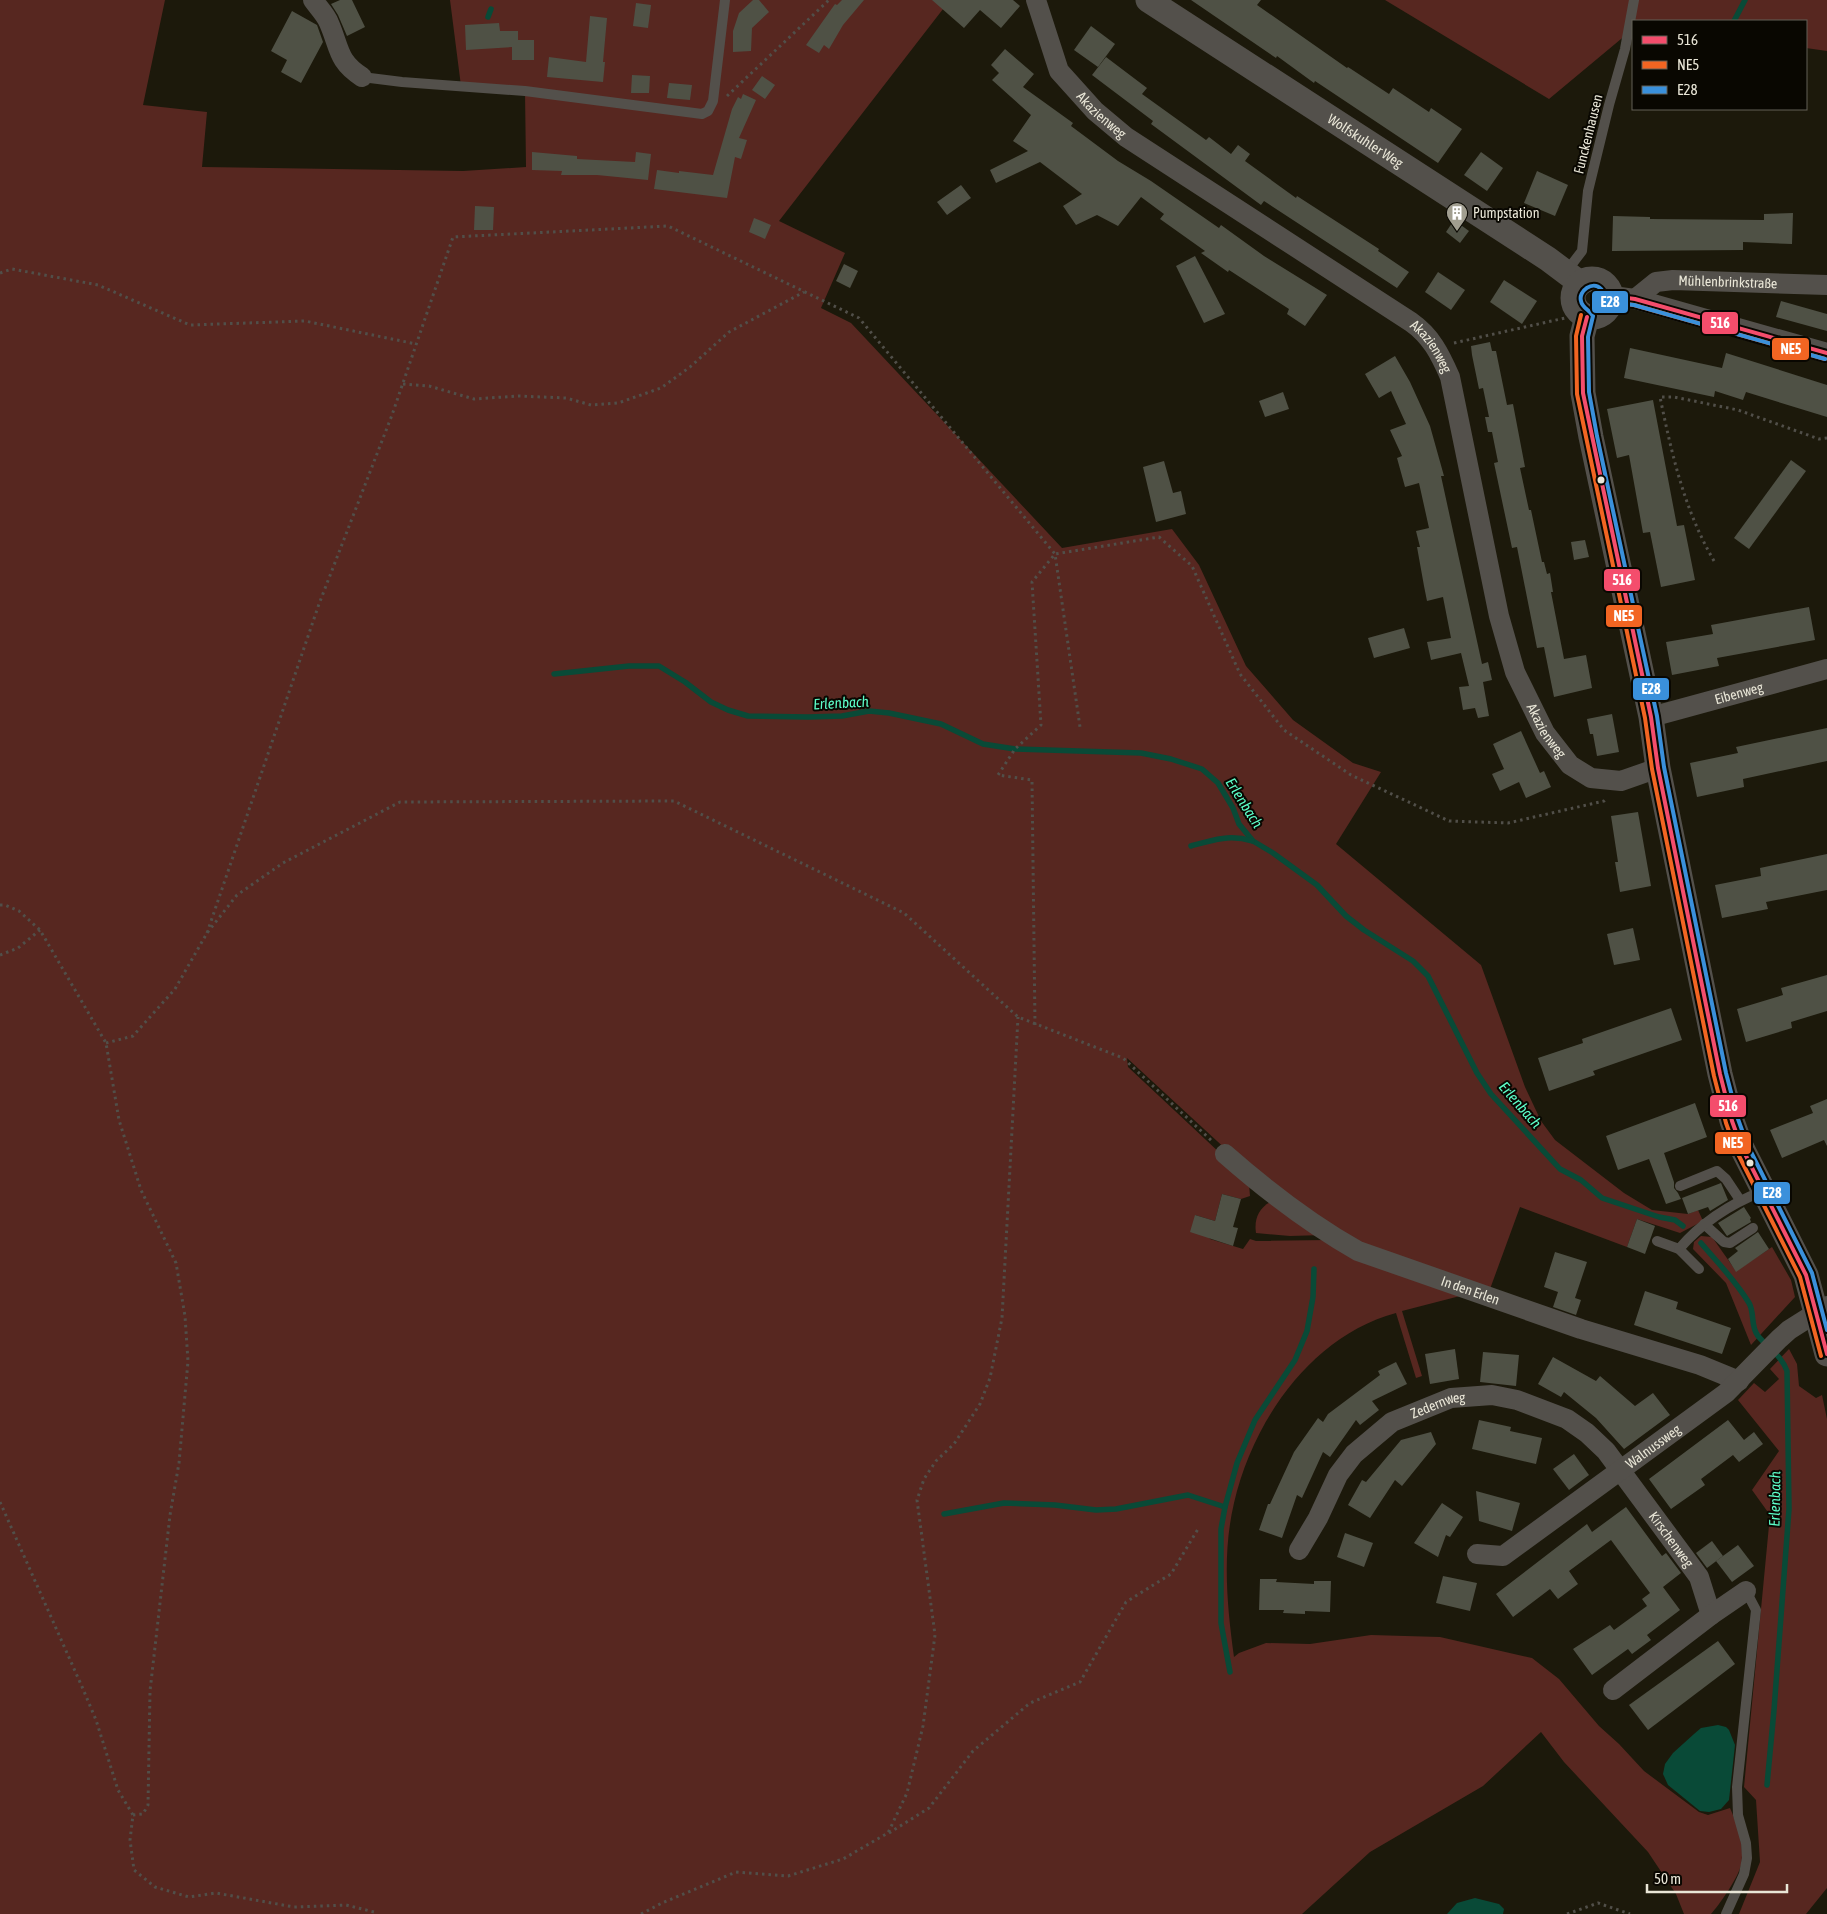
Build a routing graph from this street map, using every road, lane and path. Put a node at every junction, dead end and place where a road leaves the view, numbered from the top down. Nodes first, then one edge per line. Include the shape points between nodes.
1 (313, 0) edge
2 (725, 0) edge
3 (828, 0) edge
4 (1036, 0) edge
5 (1148, 0) edge
6 (1634, 0) edge
7 (362, 77) joint
8 (713, 101) junction
9 (0, 273) edge
10 (1573, 278) junction
11 (1827, 285) edge
12 (804, 291) junction
13 (1623, 297) junction
14 (1577, 317) junction
15 (416, 344) junction
16 (1437, 349) junction
17 (1827, 353) edge
18 (403, 384) junction
19 (1827, 438) edge
20 (1055, 554) junction
21 (1714, 561) dead end
22 (1827, 668) edge
23 (1651, 717) junction
24 (1080, 727) dead end
25 (1658, 768) junction
26 (1621, 781) junction
27 (0, 905) edge
28 (40, 930) junction
29 (207, 933) junction
30 (0, 955) edge
31 (1018, 1017) junction
32 (1035, 1025) junction
33 (106, 1043) junction
34 (1225, 1154) joint
35 (1680, 1186) dead end
36 (1752, 1195) junction
37 (1704, 1224) junction
38 (1753, 1228) dead end
39 (1657, 1241) dead end
40 (1679, 1249) junction
41 (1699, 1269) dead end
42 (1822, 1310) edge
43 (1827, 1354) edge
44 (1738, 1381) junction
45 (1620, 1471) junction
46 (0, 1502) edge
47 (1198, 1529) dead end
48 (1299, 1550) dead end
49 (1477, 1554) dead end
50 (1746, 1591) joint
51 (1711, 1615) junction
52 (1613, 1690) dead end
53 (133, 1815) junction
54 (888, 1833) junction
55 (376, 1914) edge
56 (641, 1914) edge
57 (1567, 1914) edge
58 (1630, 1914) edge
59 (1726, 1914) edge

1 - 7 street via 329,21 342,60
2 - 8 lane
3 - 8 path via 723,100
4 - 16 street, Akazienweg via 1059,72 1095,111 1126,137 1411,322
5 - 10 street, Wolfskuhler Weg
6 - 10 lane, Funckenhausen via 1625,49 1588,191 1582,251
7 - 8 lane via 525,91 702,114 708,111
9 - 15 path via 12,270 98,285 190,325 305,321
10 - 13 street via 1600,280
10 - 14 street via 1573,298 1580,313
11 - 13 street, Mühlenbrinkstraße via 1672,280 1656,282
12 - 15 path via 668,226 453,237
12 - 18 path via 729,332 661,388 618,402 591,405 566,398 518,396 474,399 428,386
12 - 20 path via 859,318
13 - 14 street via 1611,303 1602,315
13 - 17 street
14 - 16 path
14 - 23 street via 1582,336 1583,393 1591,438
15 - 18 path
16 - 26 street, Akazienweg via 1450,377 1499,616 1514,672 1545,733 1570,765 1591,778
18 - 29 path via 319,604
19 - 21 path via 1819,439 1738,410 1660,397 1685,500
20 - 24 path
20 - 26 path via 1159,537 1192,566 1240,674 1284,730 1351,775 1449,820 1508,823 1604,801
20 - 32 path via 1032,582 1041,726 1015,749 998,775 1032,780
22 - 23 street, Eibenweg
23 - 25 street
25 - 26 street, Akazienweg
25 - 36 street via 1720,1074
27 - 28 path via 19,912
28 - 30 path via 18,948
28 - 33 path
29 - 31 path via 237,895 283,863 400,802 674,801 904,913
29 - 33 path via 174,989 133,1036
31 - 32 path
31 - 54 path via 1002,1318 990,1378 980,1404 954,1444 936,1461 924,1479 917,1500 935,1635 923,1726 907,1793
32 - 34 path via 1123,1058
33 - 53 path via 122,1129 141,1190 176,1263 188,1360 179,1463 150,1691 148,1805 143,1814
34 - 44 street, In den Erlen via 1264,1188 1358,1251 1580,1329 1700,1365
35 - 36 lane via 1717,1171
36 - 37 lane
36 - 42 street via 1806,1274
37 - 38 lane via 1724,1242 1730,1243
37 - 40 lane
39 - 40 lane
40 - 41 lane
42 - 43 street
42 - 44 street, Walnussweg via 1789,1330
44 - 45 street, Walnussweg
45 - 48 street, Zedernweg via 1606,1451 1567,1419 1517,1400 1492,1395 1451,1398 1392,1422 1354,1454 1338,1475
45 - 49 street, Walnussweg via 1503,1556
45 - 51 street, Kirschenweg via 1699,1577
46 - 53 path via 84,1689 118,1790
47 - 54 path via 1171,1574 1126,1602 1080,1682 1030,1703 973,1751 929,1808
50 - 51 street
50 - 59 lane via 1756,1610 1737,1787 1747,1858 1744,1874
51 - 52 street
53 - 55 path via 130,1840 134,1870 154,1886 189,1897 216,1893 294,1907 346,1905
54 - 56 path via 843,1859 788,1876 736,1872
57 - 58 path via 1598,1903

